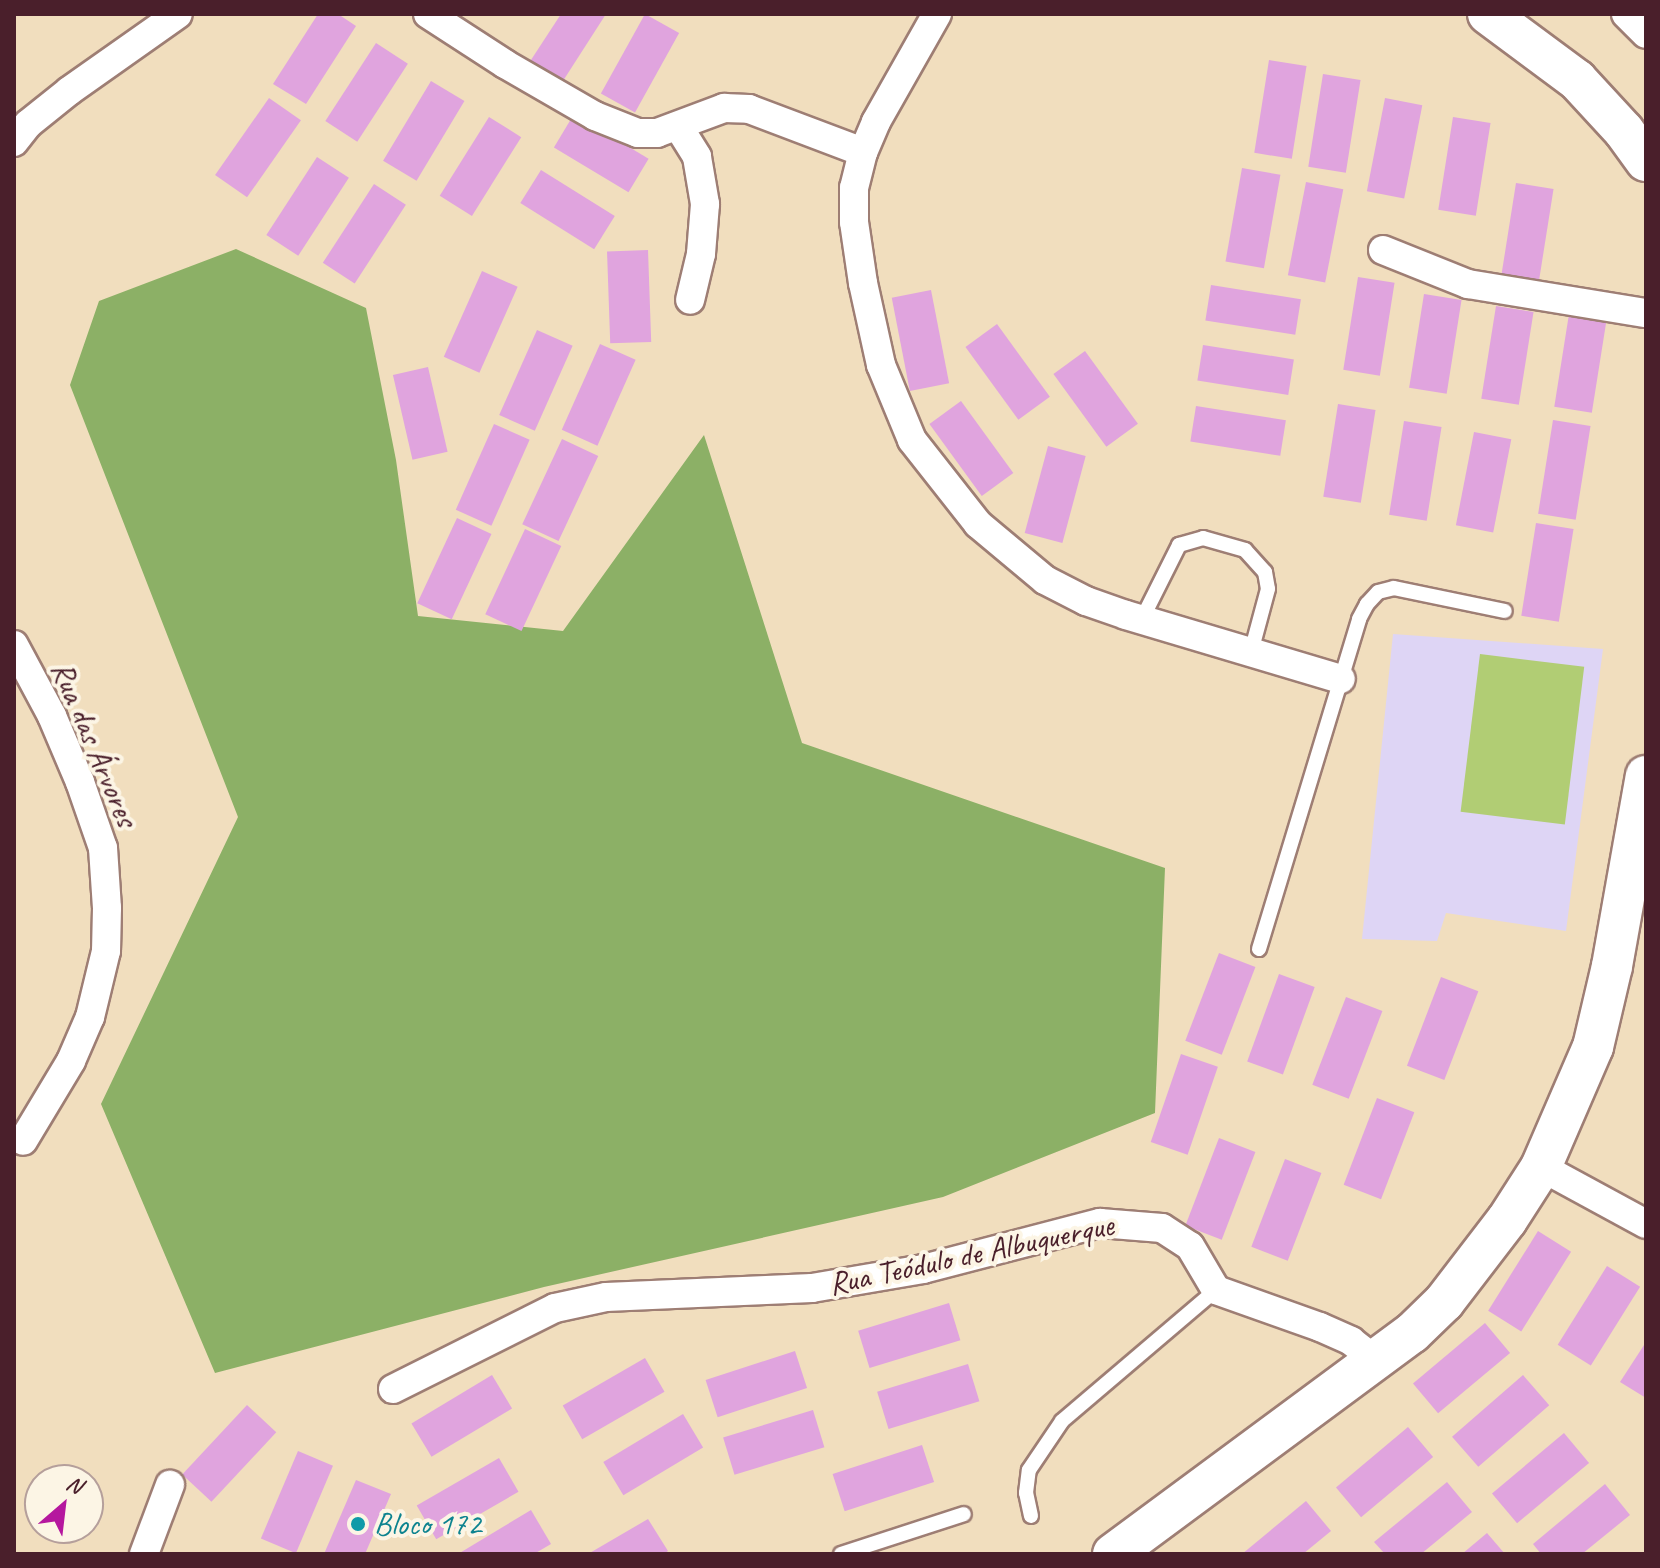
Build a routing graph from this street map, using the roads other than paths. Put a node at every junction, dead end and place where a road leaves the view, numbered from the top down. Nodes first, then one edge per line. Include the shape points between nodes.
1 (178, 14) edge
2 (428, 14) edge
3 (937, 14) edge
4 (1488, 14) edge
5 (1626, 14) edge
6 (1646, 34) edge
7 (19, 126) edge
8 (678, 126) junction
9 (863, 152) junction
10 (1646, 161) edge
11 (1383, 250) dead end
12 (690, 300) dead end
13 (1646, 313) edge
14 (1505, 611) dead end
15 (1142, 619) junction
16 (14, 645) edge
17 (1251, 652) junction
18 (1341, 679) junction
19 (1646, 776) edge
20 (1259, 949) dead end
21 (23, 1141) dead end
22 (1541, 1167) junction
23 (1646, 1224) edge
24 (1216, 1290) junction
25 (1378, 1362) junction
26 (393, 1389) dead end
27 (170, 1485) dead end
28 (964, 1514) dead end
29 (1031, 1516) dead end
30 (144, 1554) edge
31 (841, 1554) edge
32 (1113, 1554) edge

1 - 7 street
2 - 8 street via 616,125 638,133
3 - 9 street
4 - 10 street via 1577,80
5 - 6 street
8 - 9 street via 724,108 749,109
8 - 12 street via 697,157 705,204
9 - 15 street via 854,188 863,283 881,365 912,440 978,524 1015,558 1086,601
11 - 13 street via 1468,284
14 - 18 lane via 1413,590 1378,592 1359,619
15 - 17 street
15 - 17 lane via 1179,545 1203,538 1245,550 1265,572 1268,589
16 - 21 street, Rua das Árvores via 80,782 103,848 107,908 106,951 90,1017 71,1061
17 - 18 street
18 - 20 lane
19 - 22 street via 1605,1004 1583,1072
22 - 23 street
22 - 25 street via 1444,1302
24 - 25 street via 1320,1327 1351,1341
24 - 26 street, Rua Teódulo de Albuquerque via 1179,1236 1137,1223 1100,1223 923,1269 812,1288 606,1297 555,1308
24 - 29 lane via 1062,1421 1029,1470
25 - 32 street
27 - 30 street
28 - 31 lane

